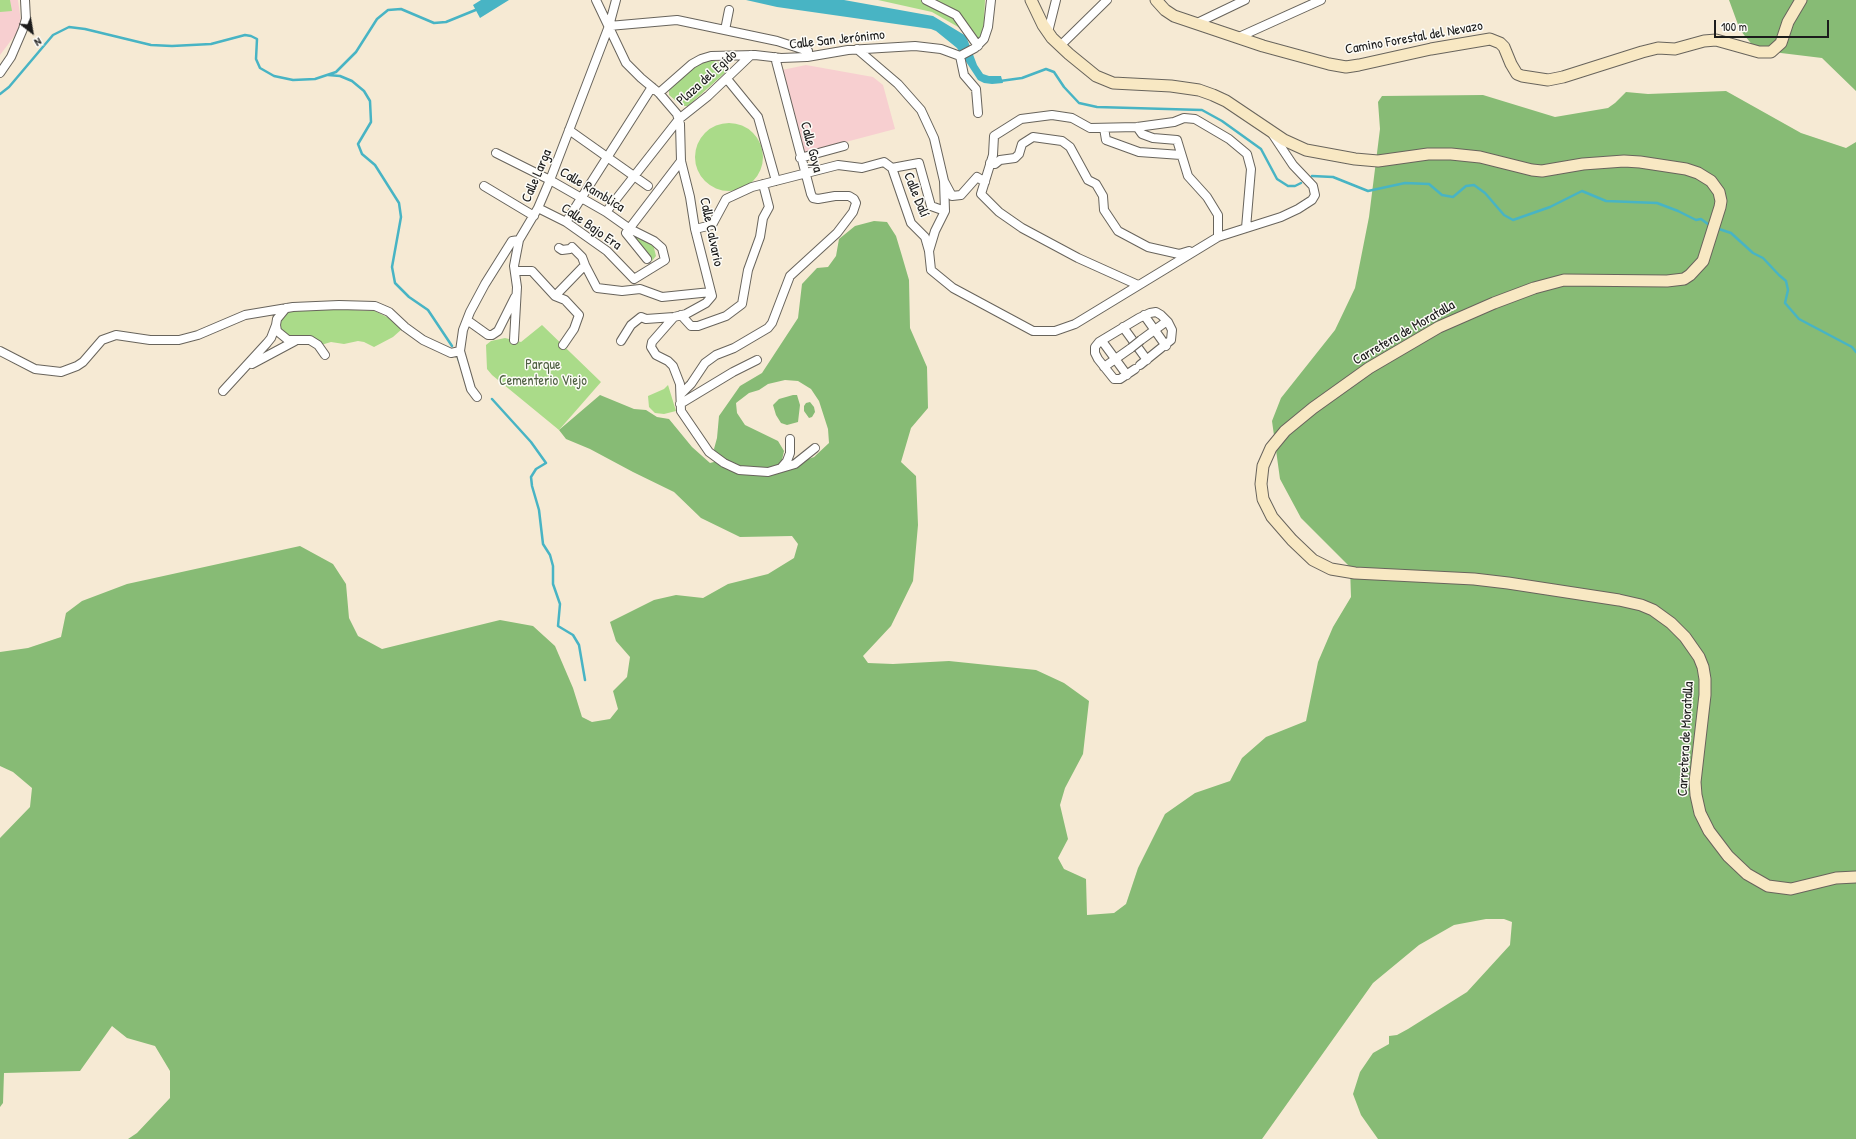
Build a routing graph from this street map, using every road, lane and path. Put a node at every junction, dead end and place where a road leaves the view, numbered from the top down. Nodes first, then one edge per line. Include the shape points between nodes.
1 (25, 0) edge
2 (596, 0) edge
3 (616, 0) edge
4 (926, 0) edge
5 (991, 0) edge
6 (1031, 0) edge
7 (1056, 0) edge
8 (1107, 0) edge
9 (1156, 0) edge
10 (1246, 0) edge
11 (1321, 0) edge
12 (1801, 0) edge
13 (729, 10) dead end
14 (1197, 23) junction
15 (609, 26) junction
16 (725, 30) junction
17 (1048, 32) junction
18 (1239, 38) junction
19 (1060, 46) junction
20 (975, 48) junction
21 (857, 49) junction
22 (961, 55) junction
23 (751, 56) junction
24 (775, 57) junction
25 (807, 57) junction
26 (0, 73) edge
27 (727, 79) junction
28 (652, 87) junction
29 (659, 93) junction
30 (694, 108) junction
31 (673, 109) junction
32 (978, 113) dead end
33 (679, 119) junction
34 (1137, 127) junction
35 (1104, 128) junction
36 (569, 130) junction
37 (1270, 131) junction
38 (844, 146) dead end
39 (496, 153) dead end
40 (1181, 155) junction
41 (608, 157) junction
42 (800, 158) junction
43 (681, 161) junction
44 (990, 163) junction
45 (892, 168) junction
46 (804, 173) junction
47 (635, 176) junction
48 (550, 180) junction
49 (776, 181) junction
50 (944, 181) junction
51 (985, 182) junction
52 (763, 184) junction
53 (484, 186) dead end
54 (648, 186) dead end
55 (581, 198) junction
56 (538, 208) junction
57 (945, 211) junction
58 (606, 212) junction
59 (534, 216) junction
60 (566, 222) junction
61 (1246, 228) junction
62 (630, 229) junction
63 (695, 229) junction
64 (1218, 237) junction
65 (519, 240) junction
66 (559, 248) dead end
67 (1200, 248) junction
68 (929, 251) junction
69 (646, 259) dead end
70 (665, 260) joint
71 (585, 265) junction
72 (515, 271) junction
73 (1138, 285) junction
74 (711, 292) junction
75 (516, 295) junction
76 (555, 296) junction
77 (286, 308) junction
78 (1144, 315) junction
79 (678, 316) junction
80 (467, 320) junction
81 (1167, 321) junction
82 (276, 325) junction
83 (1123, 327) junction
84 (1154, 330) junction
85 (514, 340) dead end
86 (1102, 340) junction
87 (295, 341) junction
88 (621, 341) dead end
89 (563, 345) dead end
90 (1166, 346) junction
91 (0, 351) edge
92 (460, 351) junction
93 (325, 355) dead end
94 (1115, 359) junction
95 (757, 360) dead end
96 (1147, 360) junction
97 (1104, 367) junction
98 (243, 370) junction
99 (1127, 375) junction
100 (223, 391) dead end
101 (681, 394) junction
102 (477, 397) dead end
103 (680, 404) junction
104 (790, 439) dead end
105 (815, 448) dead end
106 (780, 469) junction
107 (1856, 877) edge

1 - 26 street via 24,28 11,57
2 - 15 street
3 - 15 street, Calle Larga
4 - 20 street via 956,15
5 - 20 street via 987,33
6 - 17 main road, Carretera de Moratalla
7 - 17 street
8 - 19 street
9 - 14 main road, Camino Forestal del Nevazo via 1168,13
10 - 14 street
11 - 18 street
12 - 18 main road, Camino Forestal del Nevazo via 1788,22 1781,43 1771,52 1759,52 1716,40 1704,41 1675,49 1658,48 1642,52 1548,80 1517,74 1504,48 1500,43 1490,39 1346,67 1296,56
13 - 16 street
14 - 18 main road, Camino Forestal del Nevazo
15 - 16 street via 677,20
15 - 28 street via 626,63
15 - 36 street, Calle Larga
16 - 25 street via 778,41 808,51
17 - 19 main road, Carretera de Moratalla
19 - 37 main road, Carretera de Moratalla via 1087,70 1103,80 1121,85 1171,86 1199,90 1226,102
20 - 22 street
21 - 22 street, Calle San Jerónimo via 927,46
21 - 25 street, Calle San Jerónimo
21 - 50 street via 898,84 921,110 934,138
22 - 32 street via 964,75 976,89
23 - 24 street, Calle San Jerónimo
23 - 27 street, Plaza del Egido
23 - 29 street, Calle San Jerónimo via 711,56 701,59 682,71
24 - 25 street, Calle San Jerónimo
24 - 42 street, Calle Goya
27 - 30 street, Plaza del Egido
27 - 49 street via 758,116
28 - 29 street
28 - 41 street
29 - 31 street
30 - 31 street via 682,111
30 - 33 street, Plaza del Egido
31 - 33 street
33 - 43 street, Calle Calvario
33 - 47 street, Plaza del Egido
34 - 35 street
34 - 40 street via 1142,134 1153,138 1176,140
34 - 61 street via 1190,118 1209,126 1244,150 1251,169
35 - 40 street via 1106,140 1139,152
35 - 44 street via 1090,128 1072,118 1052,114 1021,119 994,136
36 - 41 street
36 - 48 street, Calle Larga
37 - 61 street via 1293,165 1313,186 1314,195 1312,200 1298,209
37 - 107 main road, Carretera de Moratalla via 1306,150 1368,161 1439,153 1480,158 1542,171 1624,161 1669,166 1693,171 1707,179 1719,192 1720,207 1708,249 1700,266 1684,279 1564,280 1534,288 1439,326 1369,368 1285,431 1271,448 1263,466 1263,499 1272,518 1292,540 1314,560 1331,569 1355,573 1508,583 1619,600 1653,610 1672,623 1685,637 1703,667 1705,695 1695,782 1700,813 1709,831 1738,866 1754,880 1768,886 1791,889 1836,878
38 - 42 street
39 - 48 street, Calle Ramblica
40 - 64 street via 1188,176 1207,196 1218,215
41 - 47 street
41 - 55 street
42 - 46 street, Calle Goya
43 - 62 street
43 - 63 street, Calle Calvario
44 - 51 street
44 - 67 street via 1015,158 1022,144 1033,137 1062,142 1070,148 1088,180 1096,184 1103,196 1104,210 1118,231 1148,247 1179,254
45 - 46 street via 884,162 862,168 838,165
45 - 57 street via 918,163 931,206
45 - 68 street, Calle Dalí via 911,223 925,237
46 - 49 street
46 - 101 street, Calle Goya via 813,198 849,196 856,203 853,212 837,233 790,276 768,328 705,363
47 - 54 street
47 - 58 street, Plaza del Egido
48 - 55 street, Calle Ramblica
48 - 56 street, Calle Larga
49 - 52 street
50 - 51 street via 949,192 956,197 966,191 977,177
50 - 57 street
51 - 73 street via 981,194 998,212 1078,258
52 - 63 street via 730,196 722,204 712,225
52 - 79 street via 769,208 763,218 760,237 748,270 742,304 726,316 698,326 691,326
53 - 59 street
55 - 58 street, Calle Ramblica
55 - 60 street
56 - 59 street, Calle Larga
56 - 60 street, Calle Bajo Era
57 - 68 street
58 - 62 street, Calle Ramblica
59 - 65 street, Calle Larga
60 - 70 street, Calle Bajo Era via 607,251 634,279
61 - 64 street
62 - 69 street via 626,233
62 - 70 street, Calle Ramblica via 662,248
63 - 74 street, Calle Calvario
64 - 67 street
65 - 72 street, Calle Larga
65 - 80 street via 512,242 485,284
66 - 71 street via 562,250 572,247 582,257
67 - 73 street
68 - 73 street via 931,270 954,288 1033,331 1055,331 1076,324
71 - 74 street via 597,288 622,291 640,289 662,297
71 - 76 street
72 - 75 street, Calle Larga
72 - 76 street via 532,271
74 - 79 street via 710,300 696,310
75 - 80 street via 498,331 492,335
75 - 85 street, Calle Larga
76 - 89 street via 565,300 579,315 574,329
77 - 82 street via 277,319
77 - 91 street via 246,315 179,340 150,340 116,334 95,346 83,362 61,372 35,369
77 - 92 street via 375,306 389,312 405,328 423,340 451,353
78 - 81 street via 1156,312
78 - 83 street
78 - 84 street
79 - 88 street via 641,317 631,325
79 - 101 street via 652,342 651,347 656,355 673,366
80 - 92 street
81 - 84 street
81 - 90 street via 1173,334
82 - 87 street via 284,338
82 - 98 street via 271,338
83 - 86 street
83 - 96 street
84 - 90 street
84 - 94 street, bridge
86 - 94 street
86 - 97 street via 1095,347 1095,353
87 - 93 street via 310,340 318,345
87 - 98 street
90 - 96 street
92 - 102 street via 471,389
94 - 97 street
94 - 99 street
95 - 103 street
96 - 99 street
97 - 99 street via 1114,379
98 - 100 street
101 - 103 street
103 - 106 street via 684,417 710,452 724,463 739,470 756,472
104 - 106 street via 788,461
105 - 106 street via 795,464

